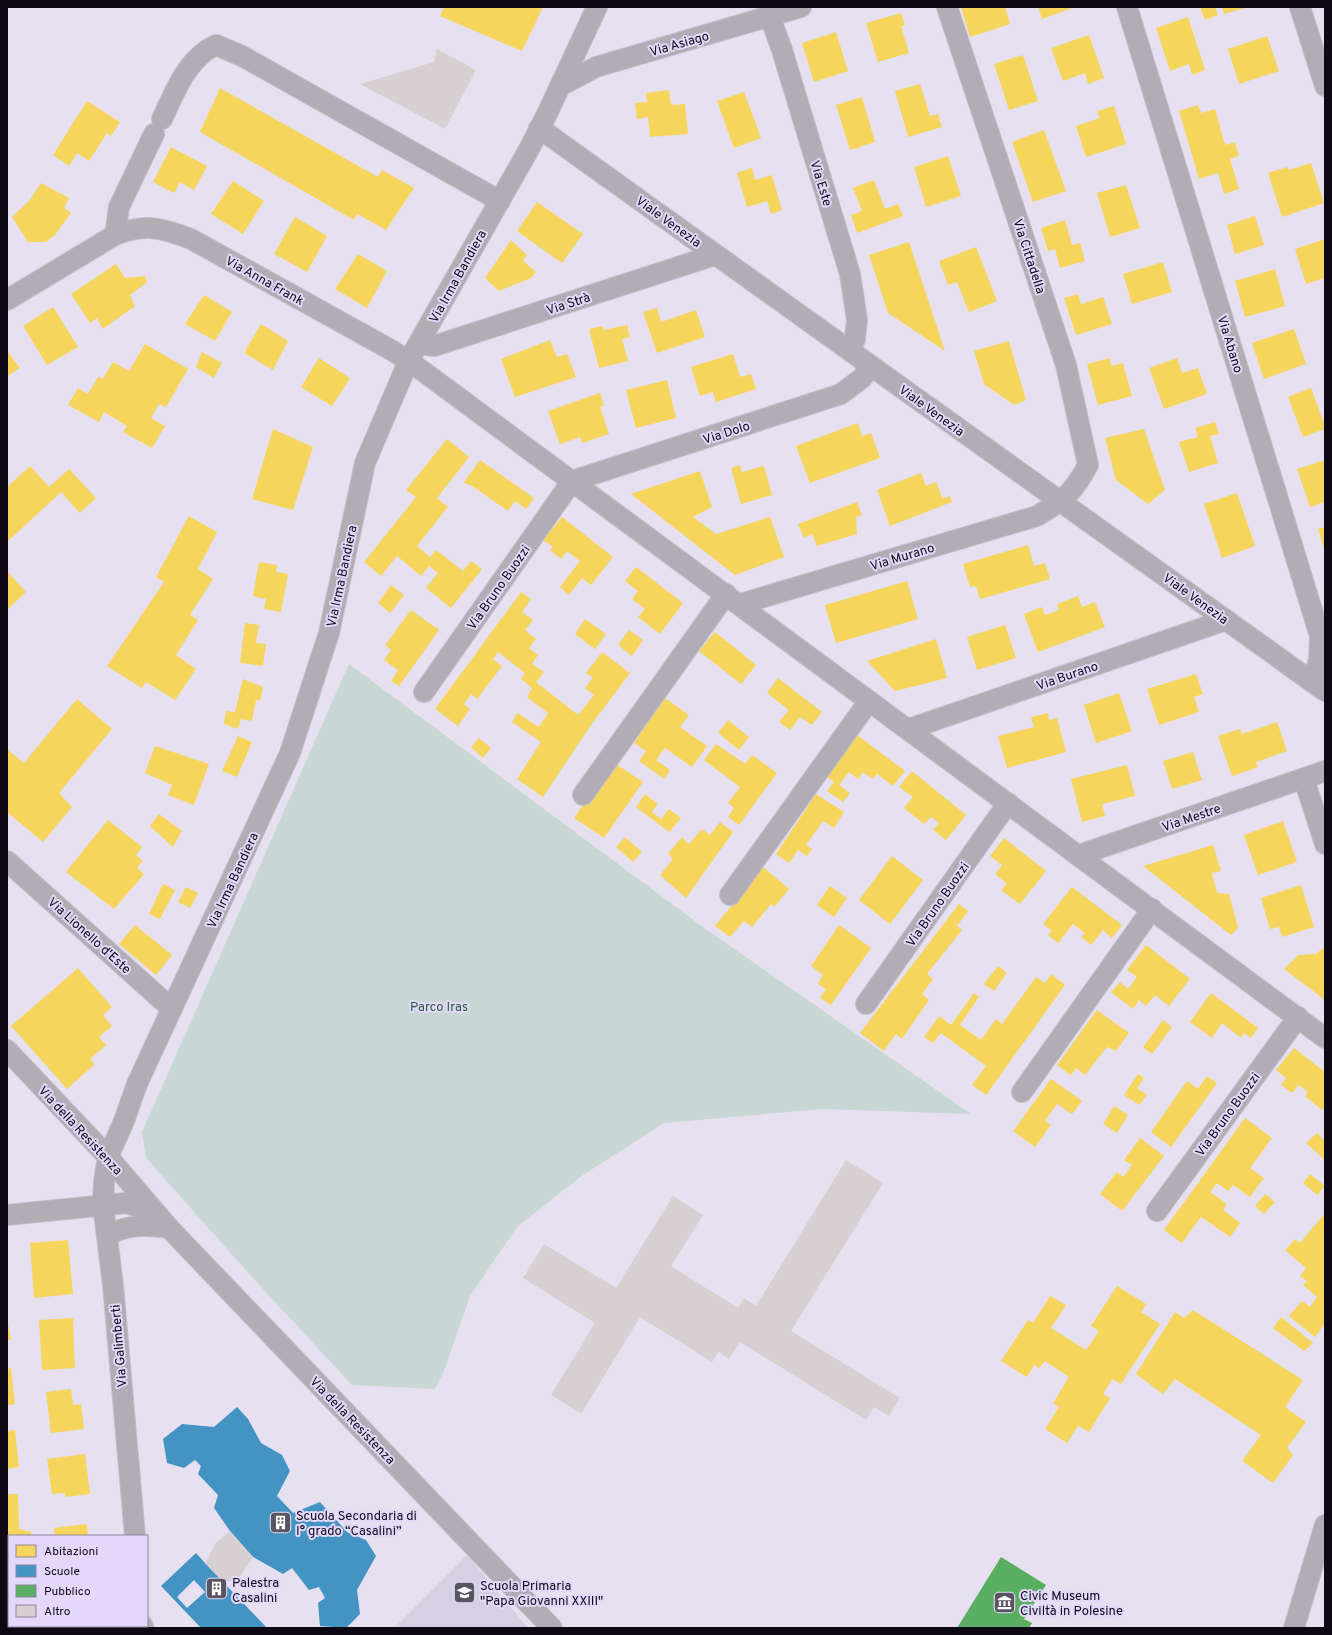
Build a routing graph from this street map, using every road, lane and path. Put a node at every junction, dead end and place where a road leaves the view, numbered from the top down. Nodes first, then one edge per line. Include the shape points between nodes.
1 (597, 7) edge
2 (801, 7) edge
3 (947, 7) edge
4 (1127, 7) edge
5 (1300, 7) edge
6 (770, 17) junction
7 (560, 86) junction
8 (1325, 86) edge
9 (539, 128) junction
10 (500, 201) junction
11 (115, 235) junction
12 (716, 254) junction
13 (7, 300) edge
14 (419, 344) junction
15 (850, 351) junction
16 (408, 360) junction
17 (871, 366) junction
18 (572, 481) junction
19 (1061, 502) junction
20 (733, 600) junction
21 (1226, 620) junction
22 (1319, 686) edge
23 (424, 692) dead end
24 (869, 701) junction
25 (909, 729) junction
26 (1325, 772) edge
27 (1304, 779) junction
28 (583, 795) dead end
29 (1008, 803) junction
30 (1325, 844) edge
31 (1079, 855) junction
32 (7, 861) edge
33 (730, 895) dead end
34 (1152, 909) junction
35 (866, 1004) dead end
36 (172, 1009) junction
37 (1298, 1017) junction
38 (1325, 1038) edge
39 (7, 1050) edge
40 (1022, 1092) dead end
41 (108, 1157) junction
42 (103, 1205) junction
43 (153, 1211) junction
44 (1157, 1211) dead end
45 (7, 1215) edge
46 (169, 1228) junction
47 (107, 1236) junction
48 (1325, 1525) edge
49 (135, 1535) edge
50 (552, 1628) edge
51 (1294, 1628) edge

1 - 7 street, Via Irma Bandiera
2 - 6 street, Via Asiago
3 - 19 street, Via Cittadella via 1066,366 1086,449 1088,465 1078,483
4 - 22 street, Via Abano via 1320,636
5 - 8 street
6 - 7 street, Via Asiago via 596,67
6 - 15 street, Via Este via 850,274 856,320 855,339
7 - 9 street, Via Irma Bandiera
9 - 10 street, Via Irma Bandiera
9 - 12 street, Viale Venezia
10 - 11 street via 242,56 216,45 205,50 184,75 119,207
10 - 14 street, Via Irma Bandiera
11 - 13 street, Via Anna Frank
11 - 16 street, Via Anna Frank via 131,229 148,227 168,230 191,239
12 - 14 street, Via Strà via 434,346
12 - 15 street, Viale Venezia
14 - 16 street, Via Irma Bandiera
15 - 17 street, Viale Venezia
16 - 18 street
16 - 36 street, Via Irma Bandiera via 365,463 329,633 290,753
17 - 18 street, Via Dolo via 862,378 841,394
17 - 19 street, Viale Venezia
18 - 20 street
18 - 23 street, Via Bruno Buozzi
19 - 20 street, Via Murano via 1037,516
19 - 21 street, Viale Venezia
20 - 24 street
20 - 28 street
21 - 22 street, Viale Venezia
21 - 25 street, Via Burano
24 - 25 street
24 - 33 street
25 - 29 street
26 - 27 street, Via Mestre
27 - 30 street
27 - 31 street, Via Mestre
29 - 31 street
29 - 35 street, Via Bruno Buozzi
31 - 34 street
32 - 36 street, Via Lionello d'Este
34 - 37 street
34 - 40 street
36 - 41 street, Via Irma Bandiera via 137,1084
37 - 38 street
37 - 44 street, Via Bruno Buozzi
39 - 41 street, Via della Resistenza
41 - 42 street, Via Galimberti
41 - 43 street, Via della Resistenza
42 - 43 street via 126,1203
42 - 45 street
42 - 47 street, Via Galimberti
43 - 46 street, Via della Resistenza
46 - 47 street via 133,1226 116,1230
46 - 50 street, Via della Resistenza
47 - 49 street, Via Galimberti
48 - 51 street

